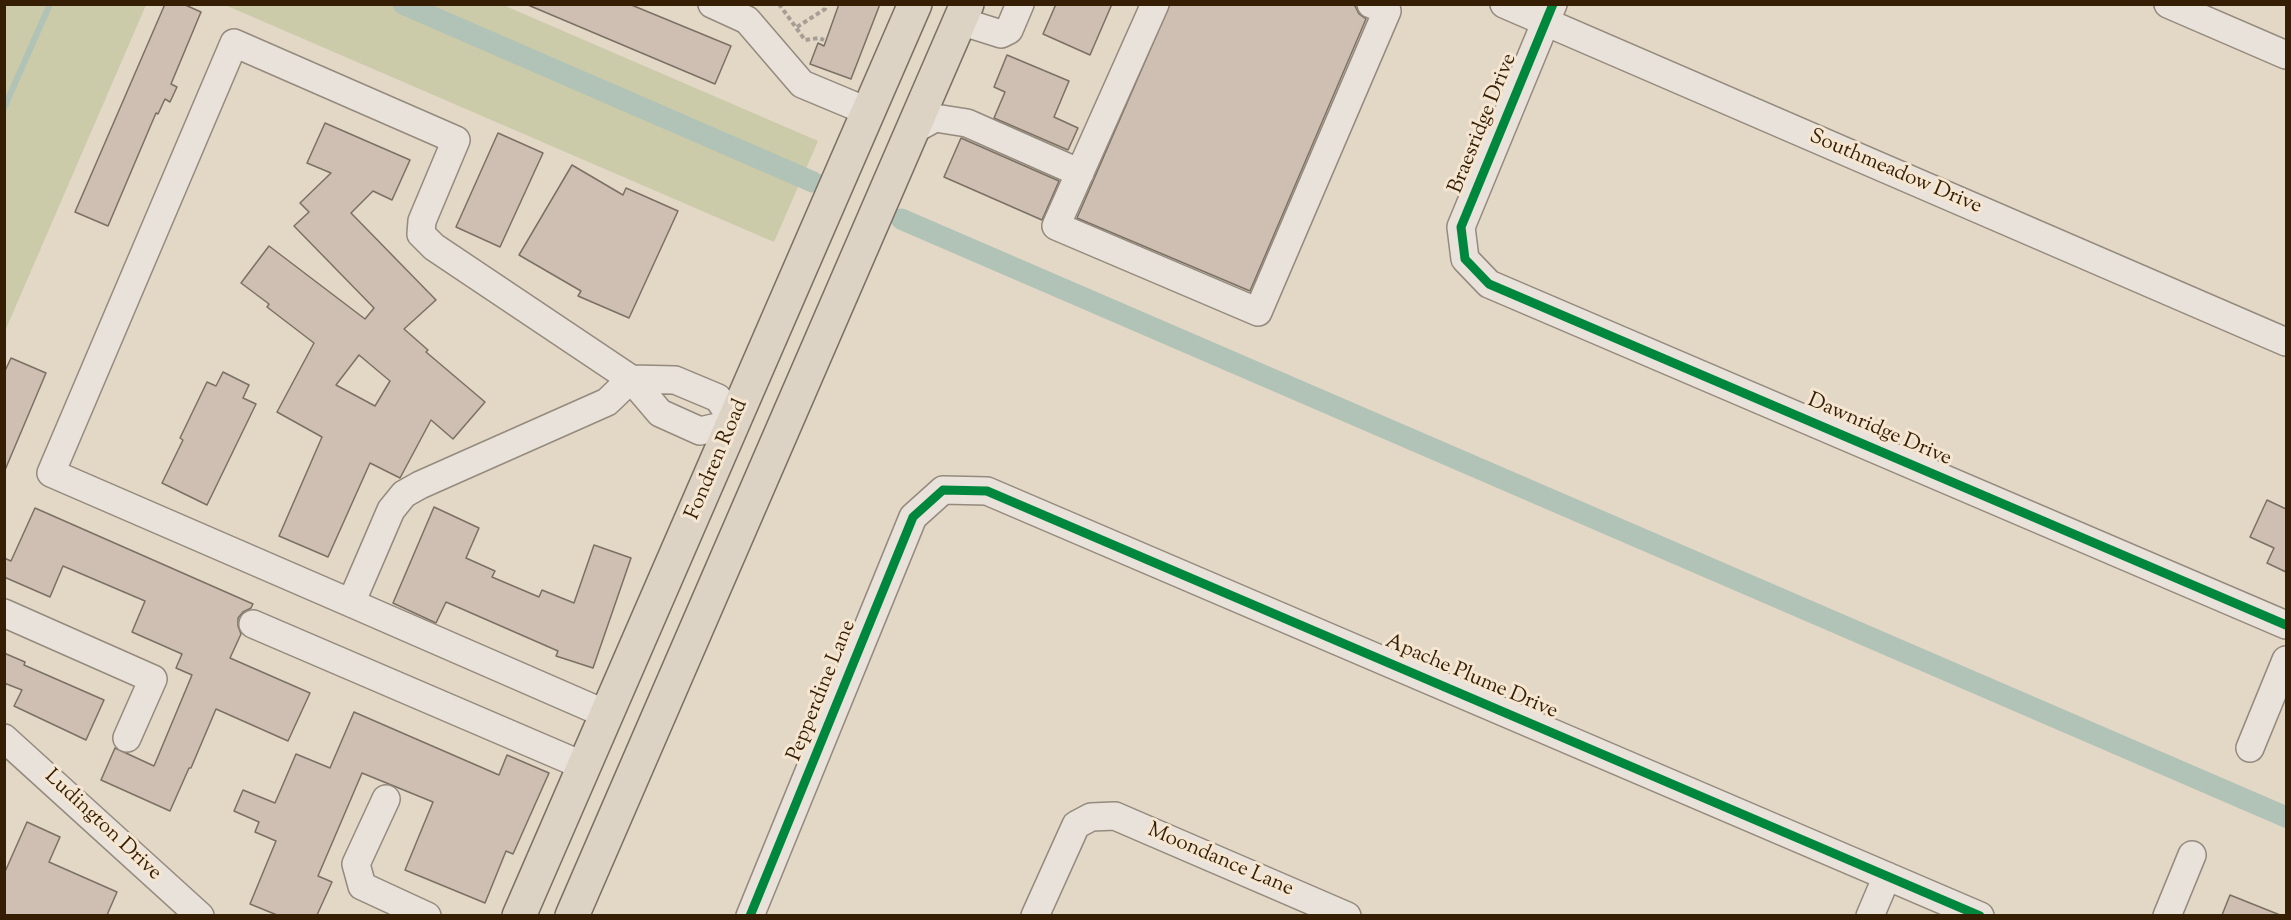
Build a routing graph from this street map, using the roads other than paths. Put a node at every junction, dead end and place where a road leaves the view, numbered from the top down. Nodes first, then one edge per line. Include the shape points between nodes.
1 (712, 4) edge
2 (915, 4) edge
3 (1020, 4) edge
4 (1155, 4) edge
5 (1371, 4) edge
6 (1504, 4) edge
7 (2168, 4) edge
8 (963, 13) edge
9 (1549, 13) edge
10 (2286, 55) edge
11 (869, 112) junction
12 (913, 130) junction
13 (1080, 173) junction
14 (1465, 259) joint
15 (2286, 342) edge
16 (631, 379) junction
17 (735, 423) junction
18 (777, 442) junction
19 (943, 489) joint
20 (351, 603) junction
21 (4, 613) edge
22 (253, 624) dead end
23 (2286, 625) edge
24 (2286, 660) edge
25 (4, 738) edge
26 (127, 738) dead end
27 (596, 740) junction
28 (2250, 748) dead end
29 (640, 757) junction
30 (386, 799) dead end
31 (2192, 855) dead end
32 (1887, 876) junction
33 (199, 915) edge
34 (427, 915) edge
35 (519, 915) edge
36 (572, 915) edge
37 (750, 915) edge
38 (1035, 915) edge
39 (1347, 915) edge
40 (1870, 915) edge
41 (1980, 915) edge
42 (2166, 915) edge

1 - 11 street via 747,20 802,84
2 - 11 main road, Fondren Road
3 - 8 street via 1009,30 1001,34
4 - 13 street
5 - 13 street via 1387,12 1258,312 1056,226
6 - 9 street, Southmeadow Drive
7 - 10 street
8 - 12 main road
9 - 14 street, Braesridge Drive via 1461,227
9 - 15 street, Southmeadow Drive
11 - 12 main road
11 - 17 main road, Fondren Road
12 - 13 street via 935,118 967,123
12 - 18 main road
14 - 23 street, Dawnridge Drive via 1489,284
16 - 17 street via 675,380 707,393 717,398
16 - 17 street via 660,413 700,431
16 - 20 street via 608,402 404,494 391,510
16 - 20 street via 434,247 421,234 422,221 456,140 234,44 51,473
17 - 18 main road
17 - 27 main road, Fondren Road
18 - 29 main road
19 - 32 street, Apache Plume Drive via 987,491
19 - 37 street, Pepperdine Lane via 913,517
20 - 27 street
21 - 26 street via 153,679
22 - 27 street
24 - 28 street
25 - 33 street, Ludington Drive
27 - 29 main road
27 - 35 main road, Fondren Road
29 - 36 main road
30 - 34 street via 356,864 362,886
31 - 42 street
32 - 40 street
32 - 41 street, Apache Plume Drive
38 - 39 street, Moondance Lane via 1076,825 1091,817 1114,816

